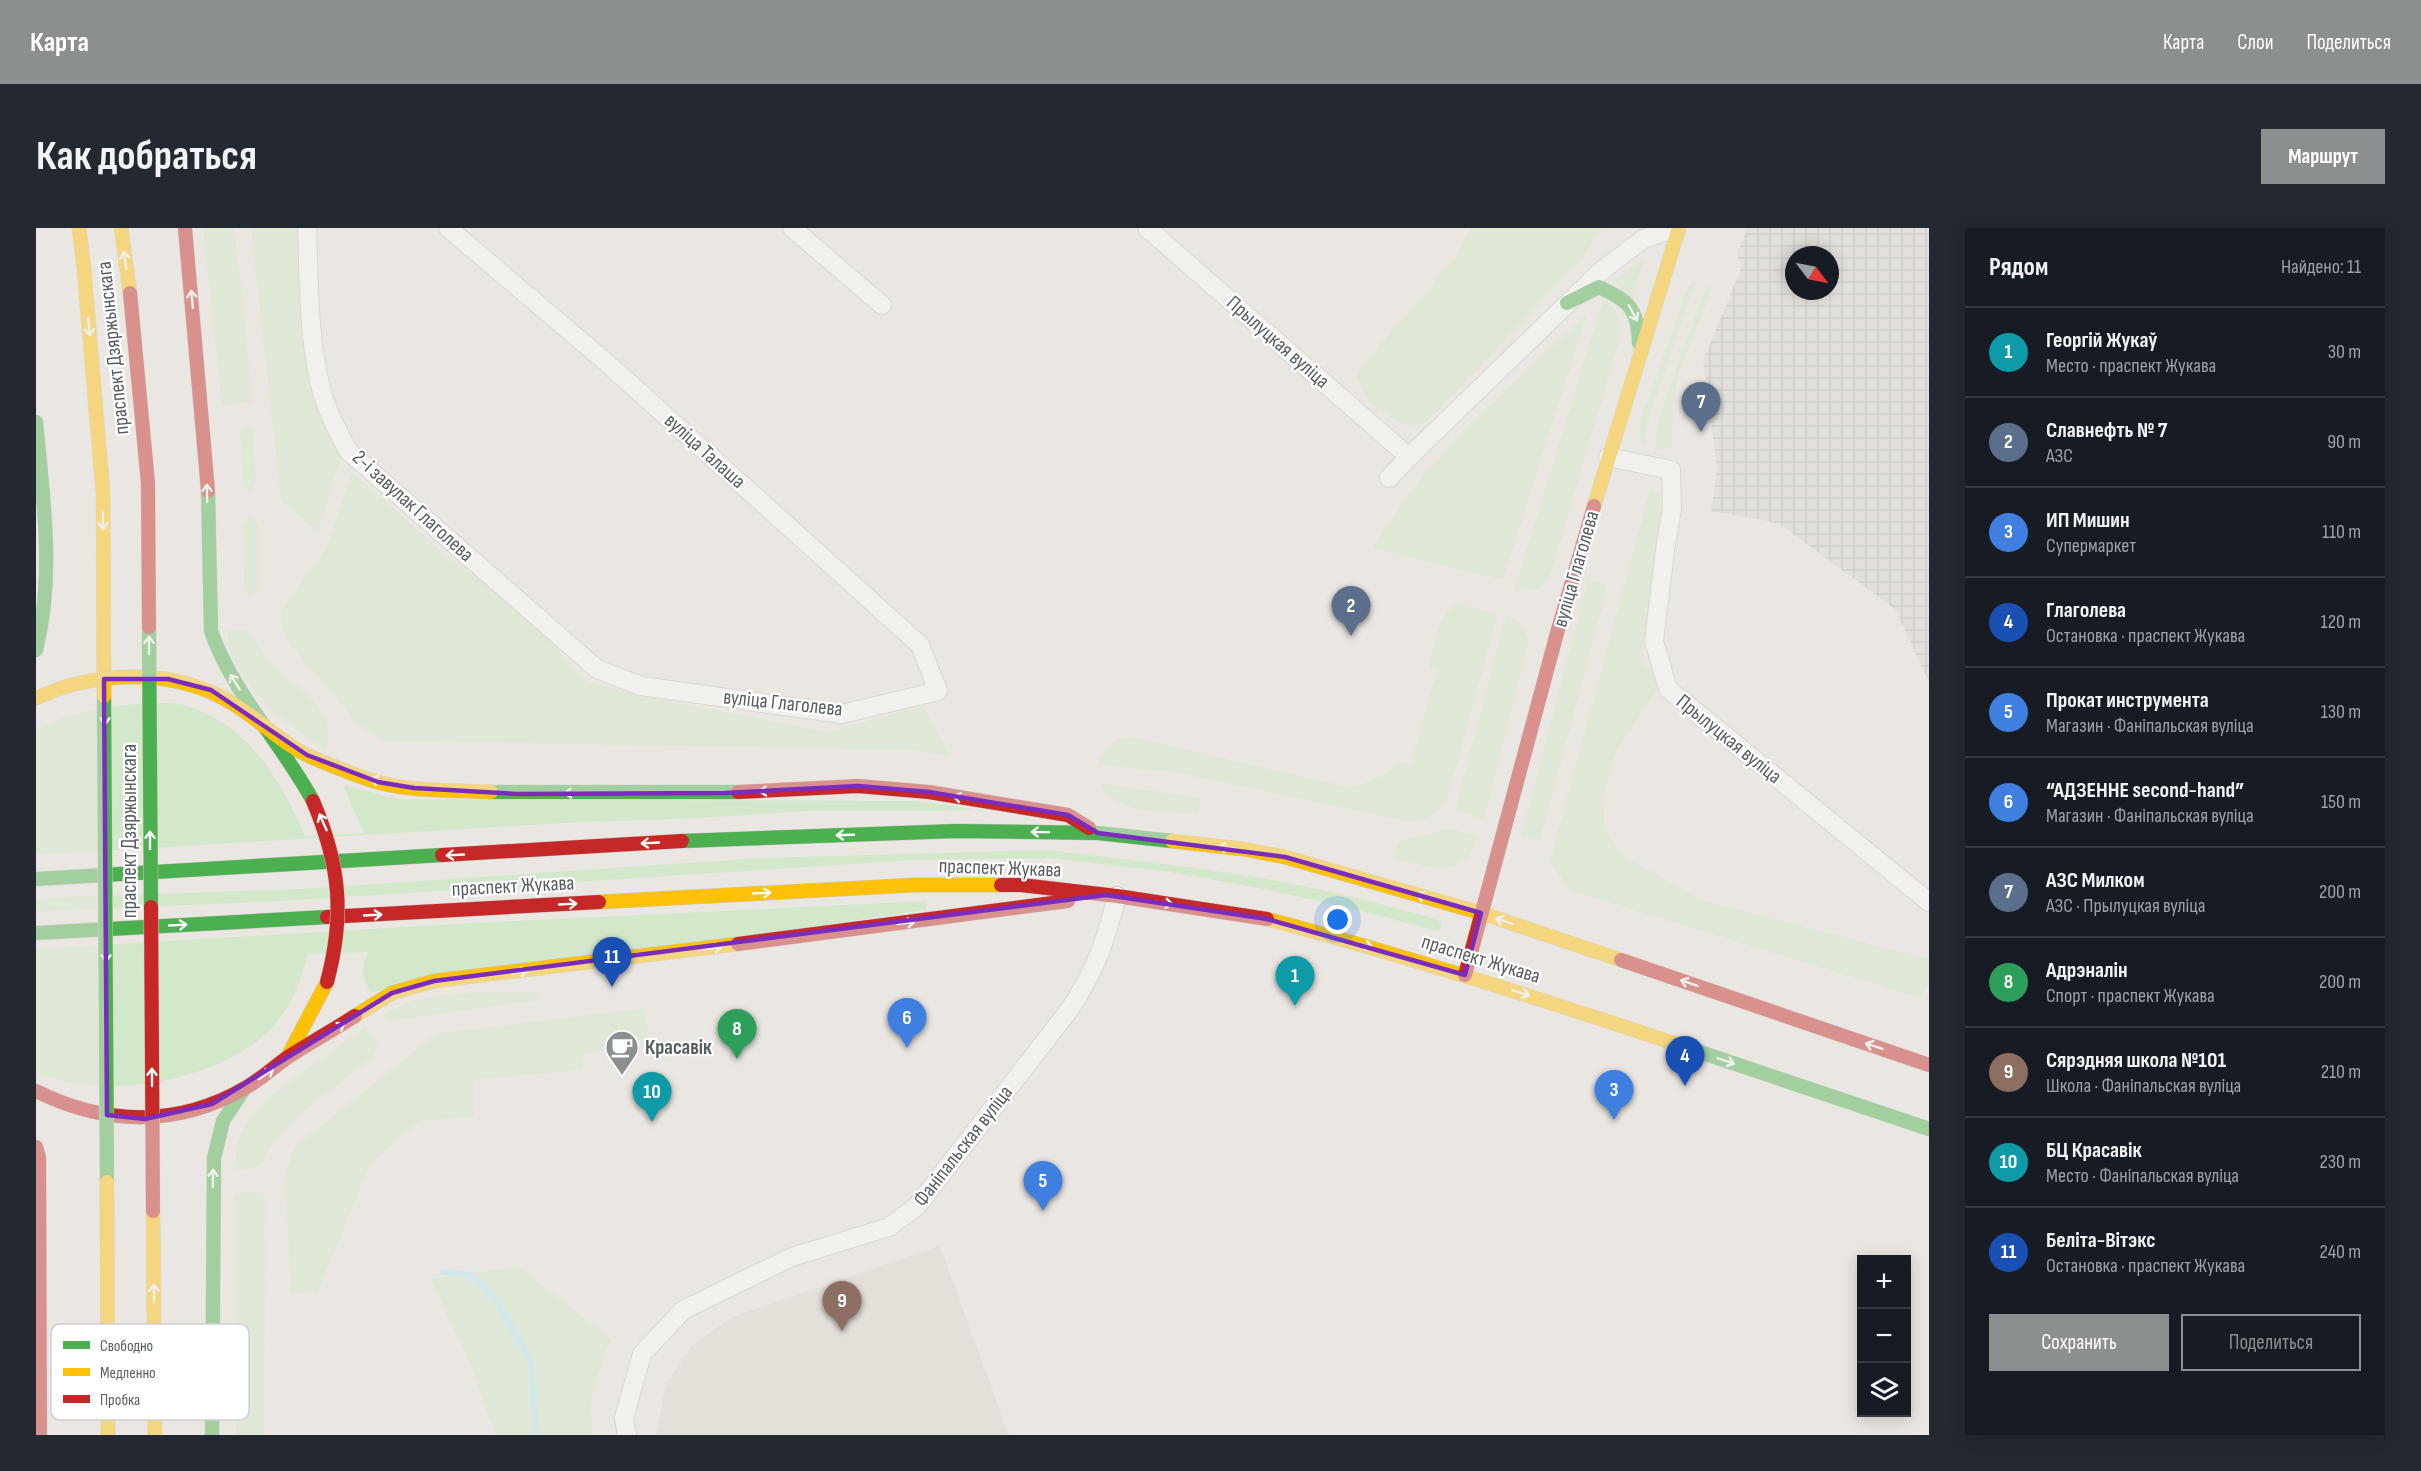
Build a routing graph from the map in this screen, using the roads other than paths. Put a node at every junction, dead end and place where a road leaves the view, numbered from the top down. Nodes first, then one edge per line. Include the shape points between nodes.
1 (79, 228) edge
2 (121, 228) edge
3 (185, 228) edge
4 (307, 228) edge
5 (448, 228) edge
6 (792, 228) edge
7 (1147, 228) edge
8 (1674, 228) edge
9 (1679, 228) edge
10 (1567, 303) junction
11 (882, 305) dead end
12 (1639, 355) junction
13 (36, 422) edge
14 (1409, 457) junction
15 (1608, 457) junction
16 (1389, 478) dead end
17 (36, 650) edge
18 (662, 688) joint
19 (938, 691) joint
20 (36, 698) edge
21 (268, 731) junction
22 (1098, 833) junction
23 (36, 879) edge
24 (1112, 896) junction
25 (1929, 902) edge
26 (1481, 913) junction
27 (36, 933) edge
28 (1466, 975) junction
29 (287, 1058) junction
30 (1929, 1065) edge
31 (245, 1088) junction
32 (36, 1091) edge
33 (1929, 1129) edge
34 (36, 1147) edge
35 (107, 1324) edge
36 (154, 1324) edge
37 (213, 1324) edge
38 (108, 1420) edge
39 (155, 1420) edge
40 (212, 1420) edge
41 (40, 1435) edge
42 (108, 1435) edge
43 (155, 1435) edge
44 (212, 1435) edge
45 (627, 1435) edge

1 -> 35 main road, праспект Дзяржынскага, bridge via 103,493
36 -> 2 main road, праспект Дзяржынскага, bridge via 147,483
21 -> 3 main road via 236,684 211,631 207,470
4 - 18 street, 2-і завулак Глаголева via 320,386 349,452 597,669 641,686
5 - 19 street, вуліца Талаша via 607,363 920,645
6 - 11 street
7 - 14 street, Прылуцкая вуліца
8 - 10 street via 1643,239
9 - 12 main road, вуліца Глаголева
10 -> 12 main road via 1599,287 1624,298 1635,311 1639,326
10 - 14 street
12 - 15 main road, вуліца Глаголева
13 - 17 main road via 47,571 42,632
14 - 16 street
15 - 25 street, Прылуцкая вуліца via 1671,470 1672,509 1654,641 1668,689
15 - 26 main road, вуліца Глаголева
18 - 19 street, вуліца Глаголева via 842,714
20 - 21 main road via 74,684 116,676 168,679 211,690
22 -> 21 main road via 1068,815 929,792 858,786 725,793 517,794 414,788 378,782 317,759
29 -> 21 main road, bridge via 322,995 334,959 340,919 339,882 330,840 313,801 295,767
22 -> 23 main road, праспект Жукава via 956,831 713,839
26 -> 22 main road, праспект Жукава via 1285,857
27 -> 24 main road, праспект Жукава via 915,885 1021,885
24 -> 28 main road, праспект Жукава via 1267,919
29 -> 24 main road via 392,993 434,981
24 - 45 street, Фаніпальская вуліца via 1102,951 1088,982 917,1206 889,1227 792,1257 683,1310 642,1354 624,1418
26 - 28 main road, вуліца Глаголева
30 -> 26 main road, праспект Жукава
28 -> 33 main road, праспект Жукава
31 -> 29 main road
31 - 32 main road via 180,1114 145,1119 99,1114
37 -> 31 main road via 214,1158 228,1108
34 - 41 main road
38 -> 42 main road, праспект Дзяржынскага, bridge
43 -> 39 main road, праспект Дзяржынскага, bridge
44 -> 40 main road

